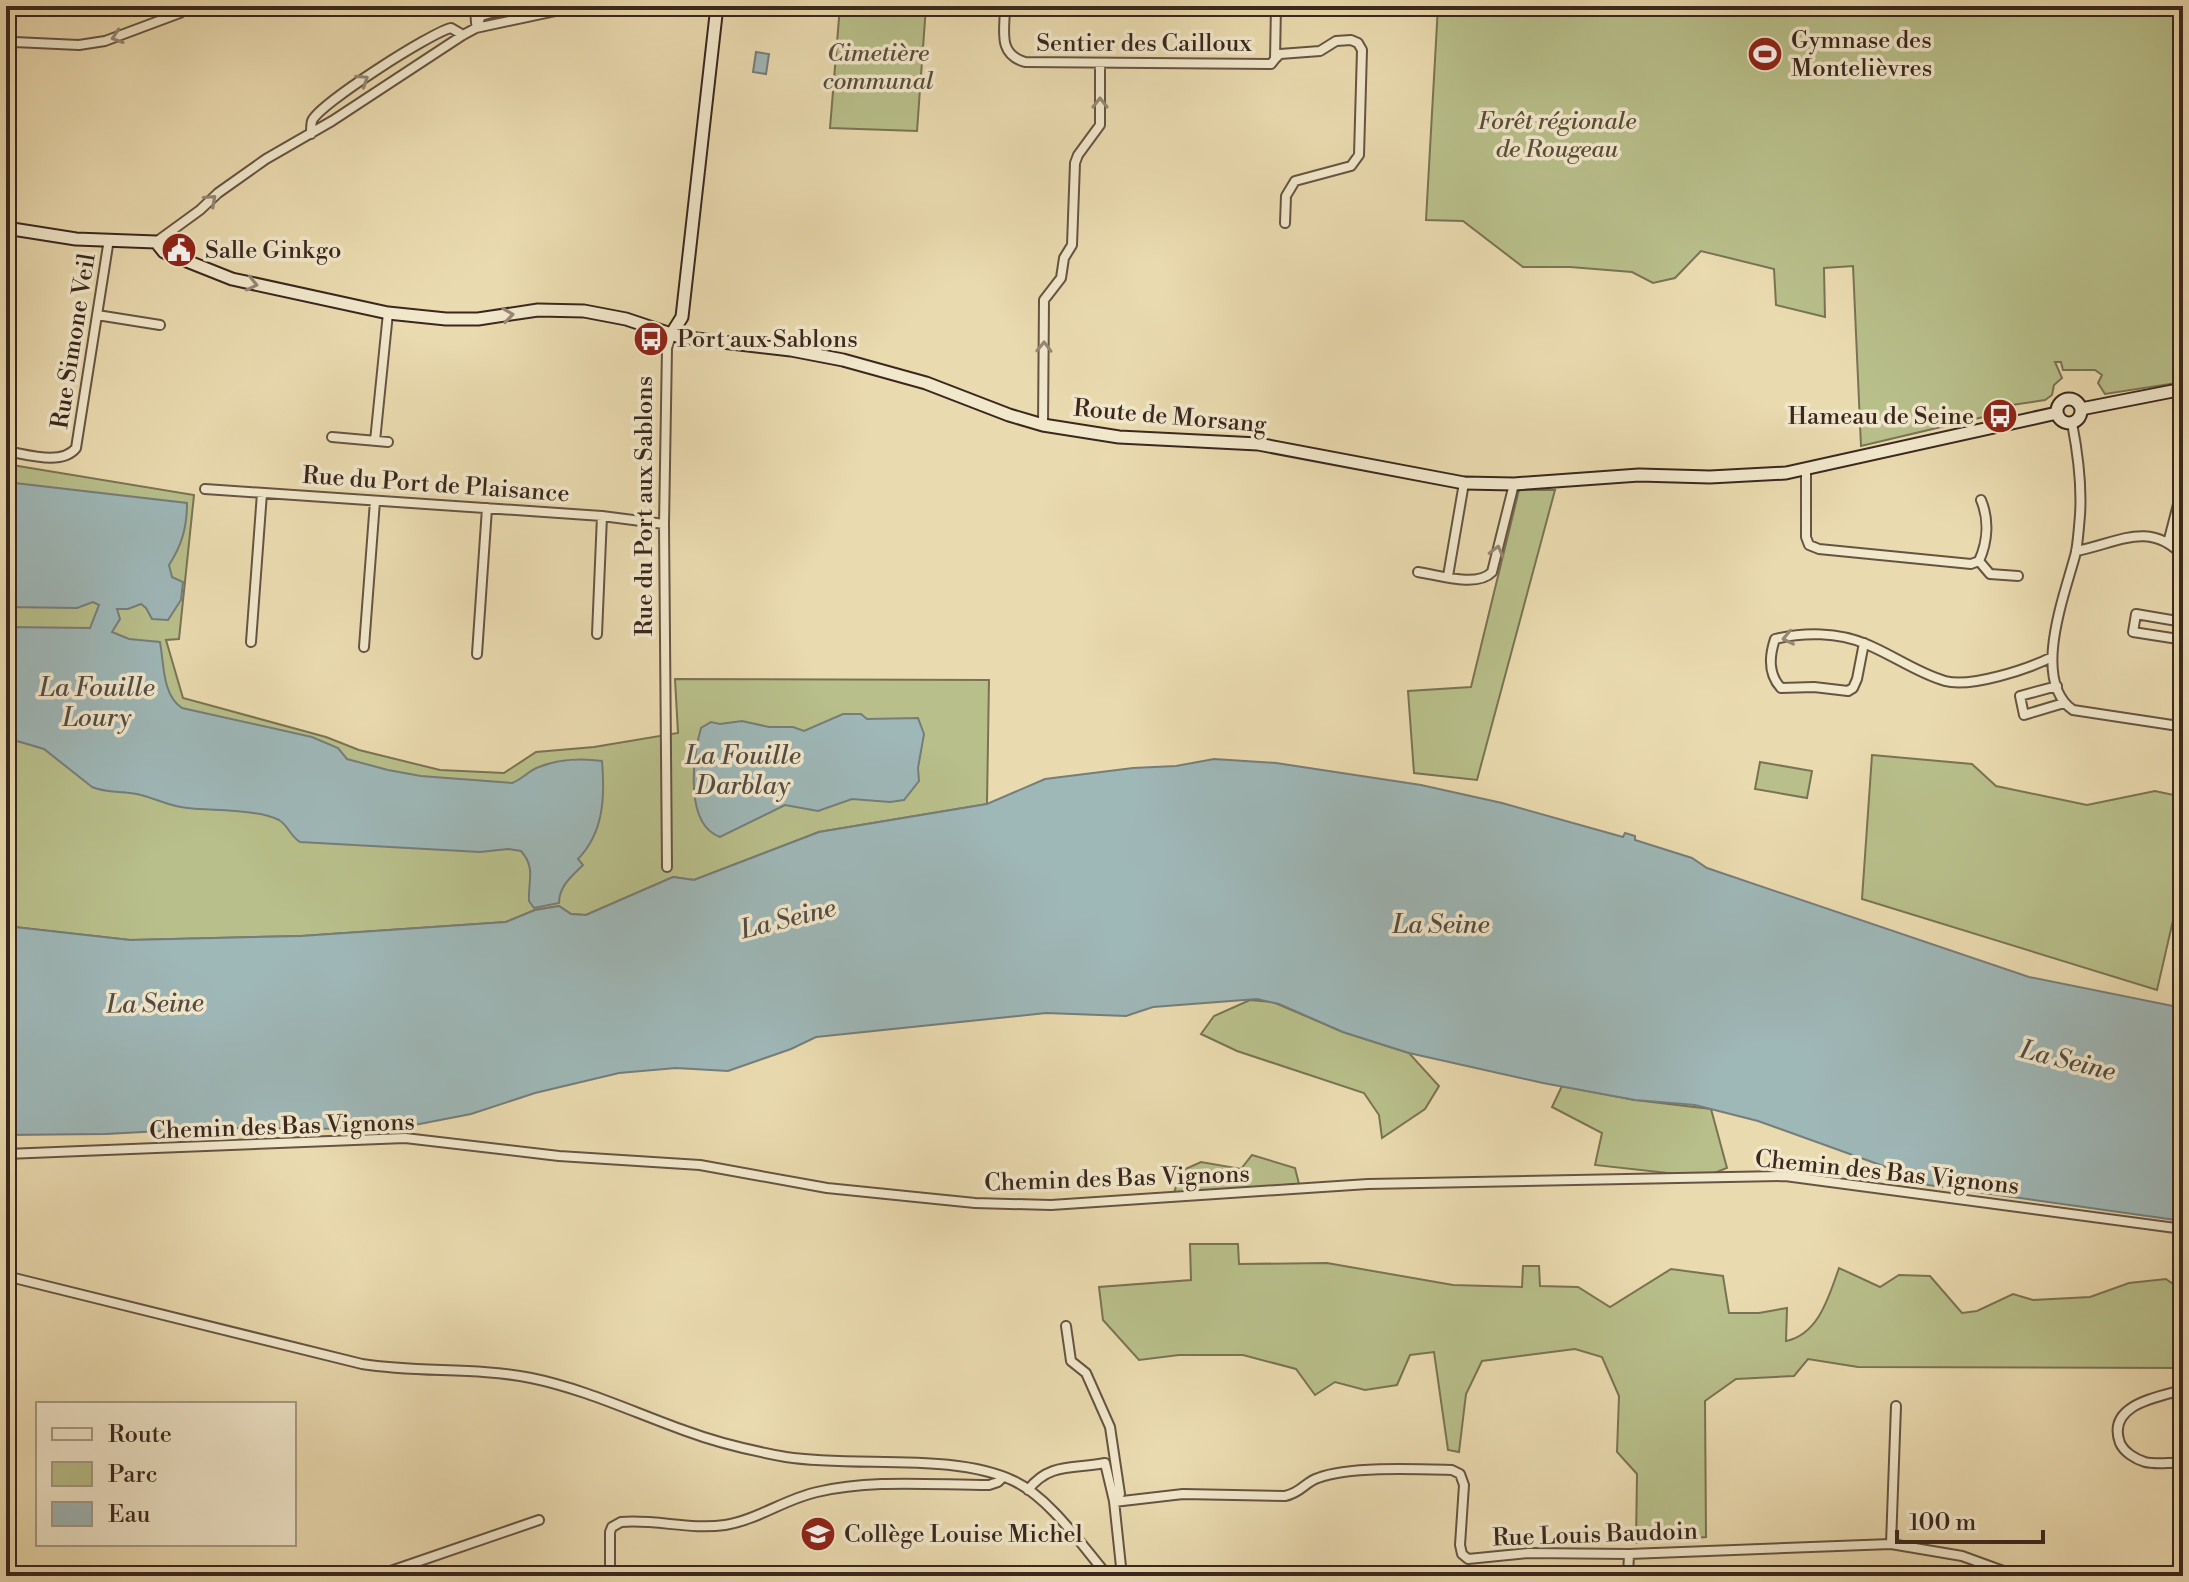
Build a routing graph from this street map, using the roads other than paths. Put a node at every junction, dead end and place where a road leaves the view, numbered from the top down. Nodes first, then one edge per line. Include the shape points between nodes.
1 (188, 6) edge
2 (475, 6) edge
3 (516, 6) edge
4 (579, 6) edge
5 (717, 6) edge
6 (1005, 6) edge
7 (1276, 6) edge
8 (476, 28) junction
9 (463, 35) junction
10 (6, 45) edge
11 (1275, 59) junction
12 (1100, 63) junction
13 (311, 134) junction
14 (1285, 223) dead end
15 (6, 228) edge
16 (109, 239) junction
17 (156, 242) junction
18 (388, 313) junction
19 (97, 315) junction
20 (160, 325) dead end
21 (672, 333) junction
22 (2183, 389) edge
23 (2081, 409) junction
24 (2057, 413) junction
25 (2072, 423) junction
26 (1043, 425) junction
27 (332, 437) dead end
28 (375, 441) junction
29 (388, 442) dead end
30 (6, 451) edge
31 (1806, 469) junction
32 (1464, 483) junction
33 (1514, 484) junction
34 (2183, 485) edge
35 (205, 489) dead end
36 (262, 493) junction
37 (1981, 500) dead end
38 (375, 501) junction
39 (487, 508) junction
40 (602, 516) junction
41 (664, 524) junction
42 (2168, 543) junction
43 (2076, 551) junction
44 (2183, 556) edge
45 (1979, 561) junction
46 (1418, 572) dead end
47 (1448, 576) junction
48 (2018, 576) dead end
49 (2183, 622) edge
50 (2183, 632) edge
51 (597, 634) dead end
52 (251, 642) dead end
53 (1864, 643) junction
54 (364, 647) dead end
55 (477, 654) dead end
56 (2052, 657) junction
57 (2057, 686) junction
58 (2064, 703) junction
59 (2172, 725) dead end
60 (667, 867) dead end
61 (6, 1154) edge
62 (2183, 1229) edge
63 (6, 1276) edge
64 (1066, 1326) dead end
65 (2183, 1390) edge
66 (1896, 1406) dead end
67 (2183, 1463) edge
68 (1003, 1477) junction
69 (1028, 1490) junction
70 (1114, 1501) junction
71 (539, 1520) dead end
72 (1891, 1544) junction
73 (1629, 1554) junction
74 (230, 1576) edge
75 (259, 1576) edge
76 (376, 1576) edge
77 (610, 1576) edge
78 (1108, 1576) edge
79 (1122, 1576) edge
80 (1628, 1576) edge
81 (2017, 1576) edge

1 -> 10 street via 105,41
2 - 8 street
3 - 8 street via 481,16
4 - 8 street
5 - 21 street, Rue du Port aux Sablons via 682,317
6 - 12 street, Sentier des Cailloux via 1005,48 1016,60
7 - 11 street, Sentier des Cailloux
8 - 9 street
9 - 13 street
13 -> 9 street via 312,120 353,86 440,30 451,28
11 - 12 street, Sentier des Cailloux via 1271,64
11 - 14 street via 1280,54 1320,51 1343,40 1358,43 1362,50 1357,161 1295,181 1286,196
26 -> 12 street via 1044,300 1061,278 1072,245 1075,163 1100,125
17 -> 13 street via 266,159
15 - 16 street
16 - 17 street
16 - 19 street, Rue Simone Veil
17 -> 18 street, Route de Morsang via 164,252 232,279
18 -> 21 street, Route de Morsang via 478,319 538,310 584,311
18 - 28 street
19 - 20 street
19 - 30 street, Rue Simone Veil via 76,448 59,458
21 - 26 street, Route de Morsang via 843,360
21 - 41 street, Rue du Port aux Sablons via 667,348
22 - 23 street
23 - 24 street via 2067,399
23 - 25 street
24 - 25 street
24 - 31 street, Route de Morsang
25 - 43 street via 2080,483
26 - 32 street, Route de Morsang via 1119,437 1258,444
27 - 28 street
28 - 29 street
31 - 33 street, Route de Morsang
31 - 45 street via 1809,545
32 - 33 street, Route de Morsang
32 - 47 street
47 -> 33 street via 1477,580 1490,574
34 - 42 street
35 - 36 street, Rue du Port de Plaisance
36 - 38 street, Rue du Port de Plaisance
36 - 52 street
37 - 45 street via 1988,515
38 - 39 street, Rue du Port de Plaisance
38 - 54 street
39 - 40 street, Rue du Port de Plaisance
39 - 55 street
40 - 41 street, Rue du Port de Plaisance
40 - 51 street
41 - 60 street, Rue du Port aux Sablons
42 - 43 street via 2129,536
42 - 44 street
43 - 56 street
45 - 48 street via 1990,574
46 - 47 street
49 - 50 street via 2136,614 2133,632 2178,639
53 -> 53 street via 1824,635 1775,639 1770,653 1775,681 1781,688 1848,691 1857,679
53 - 56 street via 1948,682 1983,679
56 - 57 street
57 - 58 street
57 - 58 street via 2020,696 2024,715
58 - 59 street via 2073,710
61 - 62 street, Chemin des Bas Vignons via 405,1138 700,1165 827,1188 1003,1205 1368,1184 1785,1176
63 - 68 street via 362,1364 532,1379 690,1433 782,1456 957,1466
64 - 70 street via 1071,1361 1086,1373 1110,1427 1120,1494
65 - 67 street via 2137,1404 2119,1422 2118,1435 2130,1455 2145,1462
66 - 72 street
68 - 69 street
68 - 77 street via 989,1485 842,1487 723,1525 621,1522 610,1532
69 - 70 street via 1046,1473 1105,1463
69 - 78 street
70 - 73 street, Rue Louis Baudoin via 1183,1494 1285,1496 1329,1476 1389,1469 1452,1470 1464,1485 1460,1545 1468,1559 1528,1553
70 - 79 street
71 - 76 street
72 - 73 street, Rue Louis Baudoin
72 - 81 street, Rue Louis Baudoin via 1962,1556
73 - 80 street
74 - 75 street

